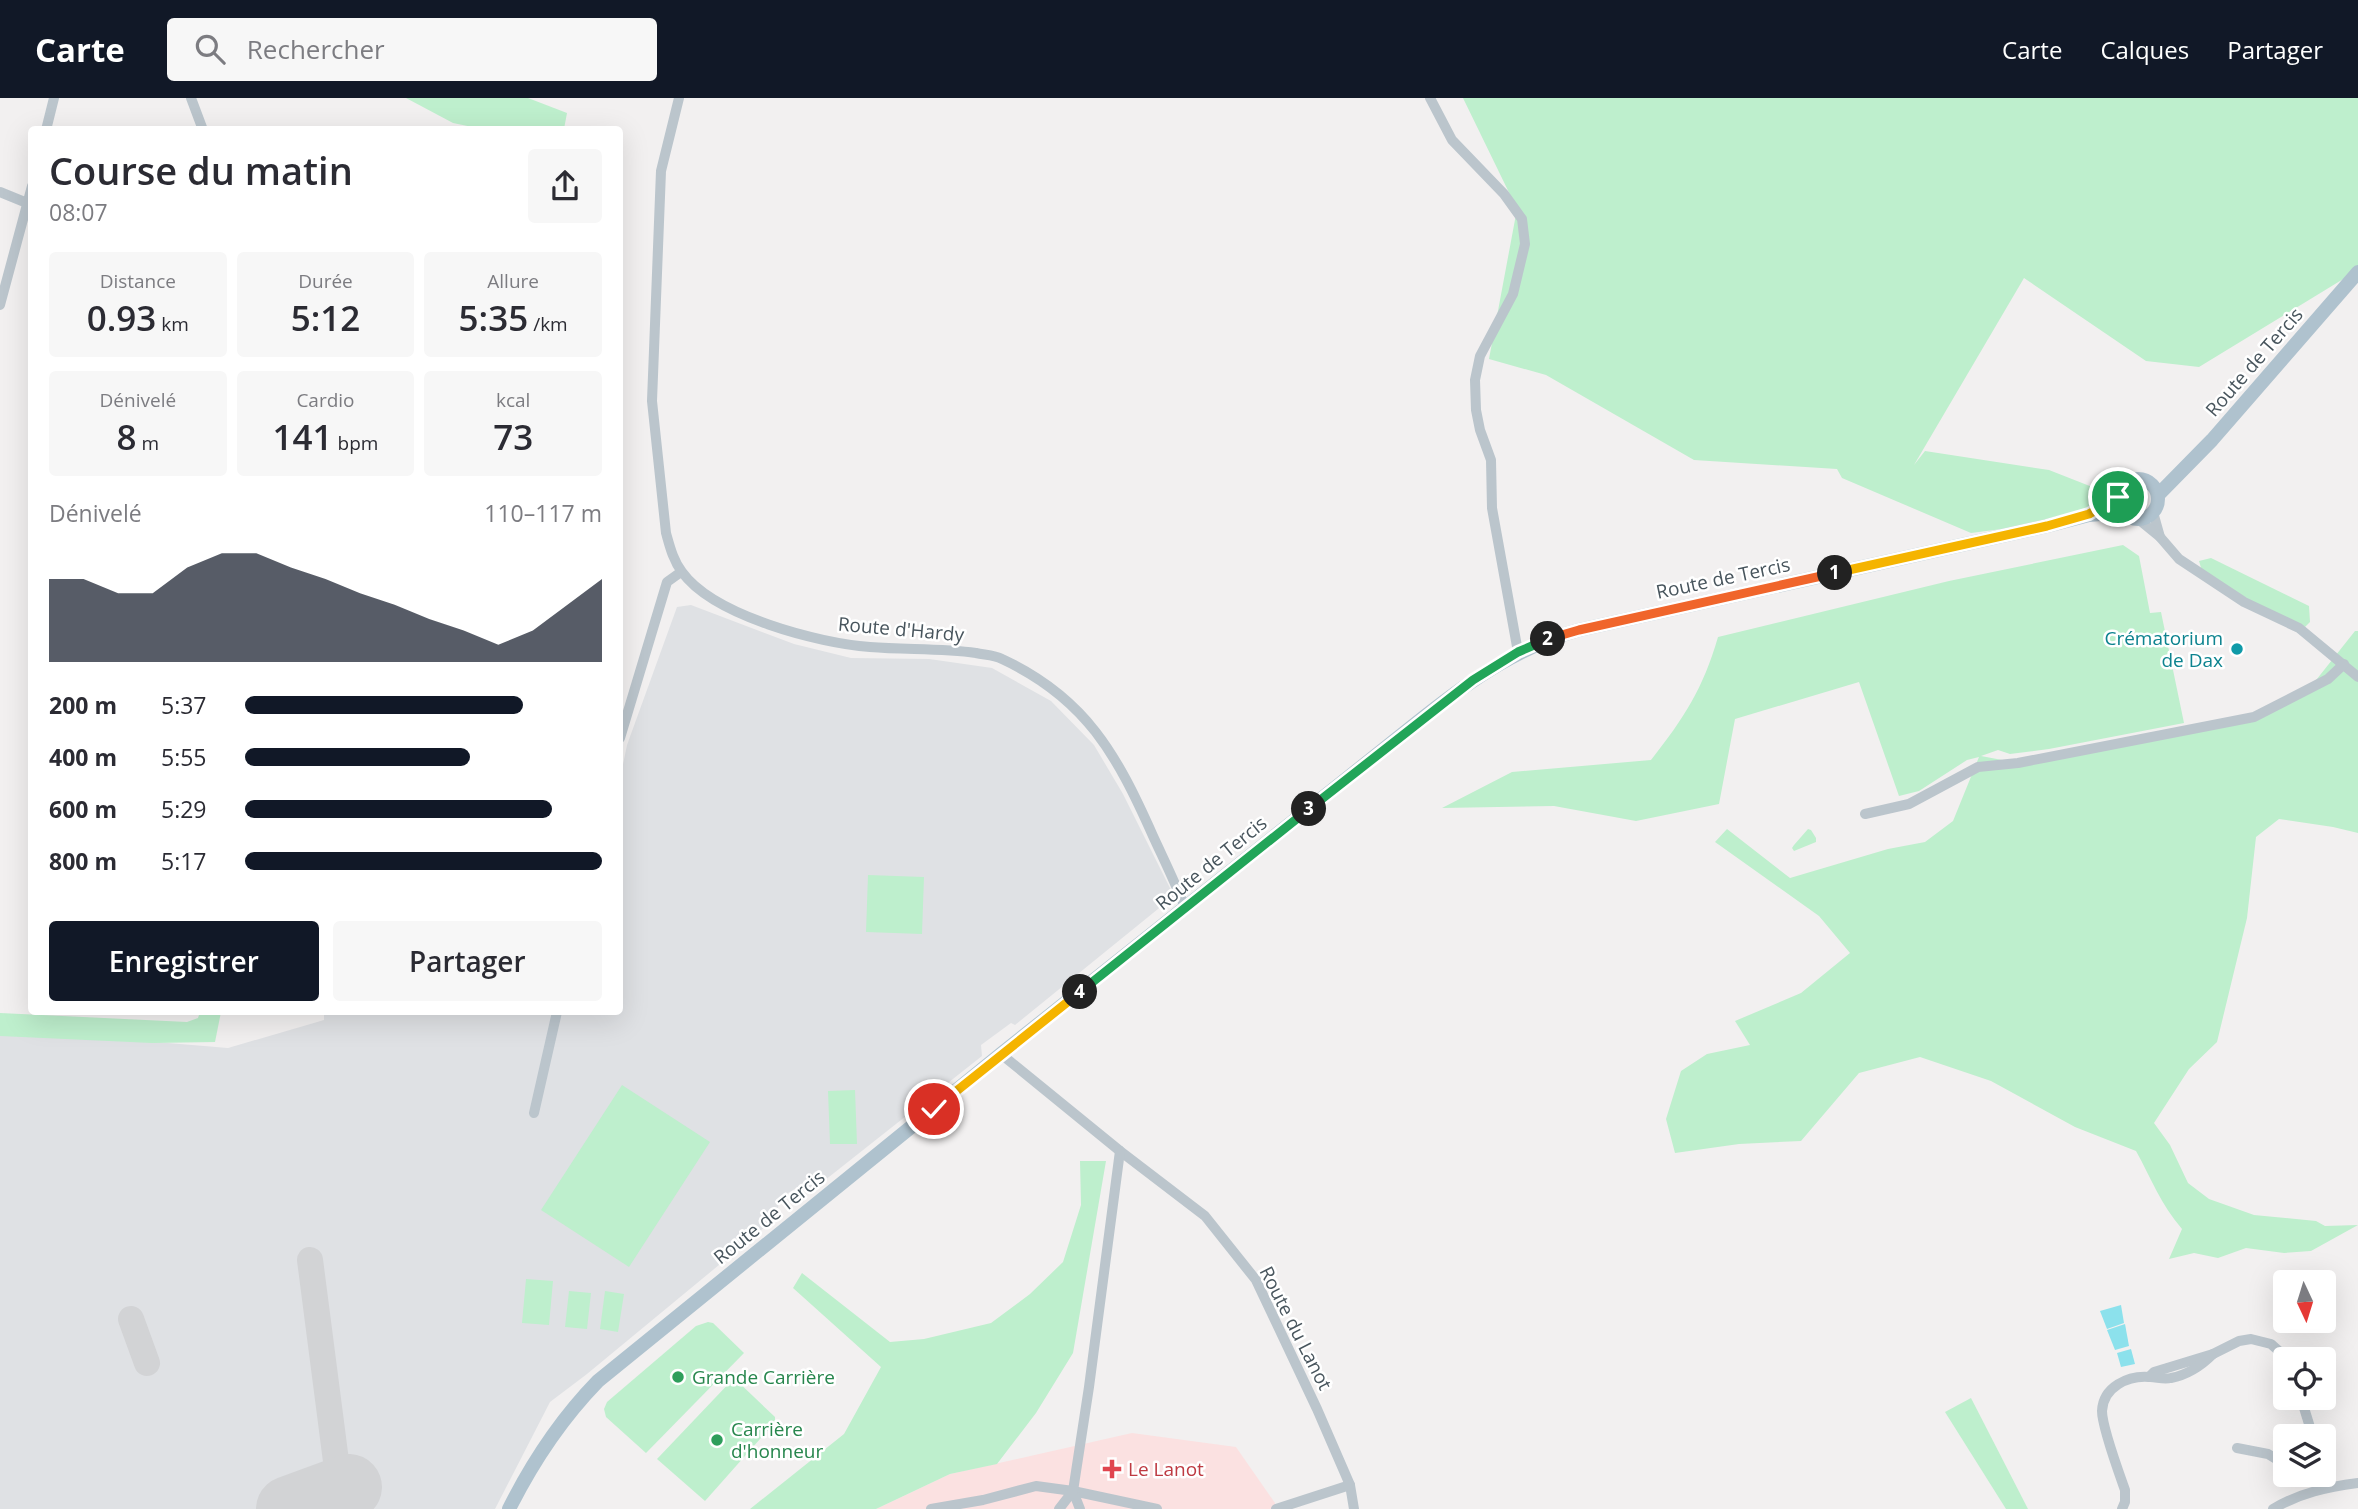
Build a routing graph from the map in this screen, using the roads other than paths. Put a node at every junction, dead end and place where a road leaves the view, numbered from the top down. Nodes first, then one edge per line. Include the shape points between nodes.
1 (54, 98) edge
2 (191, 98) edge
3 (679, 98) edge
4 (1430, 98) edge
5 (47, 126) edge
6 (202, 126) edge
7 (0, 192) edge
8 (28, 200) edge
9 (27, 203) junction
10 (2358, 272) edge
11 (0, 305) edge
12 (2176, 475) junction
13 (2149, 482) junction
14 (2158, 495) junction
15 (2118, 497) junction
16 (2123, 512) junction
17 (2153, 512) junction
18 (2089, 514) junction
19 (2138, 519) junction
20 (2160, 537) junction
21 (681, 572) junction
22 (1518, 652) junction
23 (2344, 664) junction
24 (2358, 677) edge
25 (623, 728) edge
26 (1865, 814) dead end
27 (1185, 908) junction
28 (556, 1015) edge
29 (1001, 1054) junction
30 (534, 1113) dead end
31 (1120, 1151) junction
32 (2274, 1347) edge
33 (2237, 1448) dead end
34 (2273, 1457) edge
35 (2358, 1483) edge
36 (1350, 1485) junction
37 (2336, 1486) edge
38 (2329, 1487) edge
39 (1073, 1491) junction
40 (509, 1509) edge
41 (931, 1509) edge
42 (1059, 1509) edge
43 (1080, 1509) edge
44 (1157, 1509) edge
45 (1276, 1509) edge
46 (1354, 1509) edge
47 (2122, 1509) edge
48 (2273, 1509) edge

1 - 5 street
2 - 6 street
3 - 21 street, Route d'Hardy via 661,171 652,401 666,533
4 - 22 street via 1452,140 1522,219 1525,244 1513,294 1480,356 1475,380 1476,410 1491,460 1492,508
7 - 9 street
8 - 9 street
9 - 11 street
10 - 12 main road, Route de Tercis
12 - 13 main road, Route de Tercis
12 - 14 main road, Route de Tercis
13 - 14 main road
13 - 15 main road via 2133,479 2120,489
14 - 17 main road
15 - 16 main road
15 - 18 main road, Route de Tercis
16 - 18 main road, Route de Tercis
16 - 19 main road
17 - 19 main road
17 - 20 street
18 - 22 main road, Route de Tercis via 1579,630
19 - 20 street
20 - 23 street via 2179,559 2206,578 2244,603 2299,628
21 - 25 street via 667,582
21 - 27 street, Route d'Hardy via 694,586 730,607 801,635 870,647 946,649 999,657 1028,673 1080,711 1100,734 1135,797
22 - 27 main road, Route de Tercis via 1452,695
23 - 24 street
23 - 26 street via 2328,679 2254,717 1978,767 1909,804
27 - 29 main road, Route de Tercis
28 - 30 street
29 - 31 street, Route du Lanot
29 - 40 main road, Route de Tercis via 598,1381 544,1445
31 - 36 street, Route du Lanot via 1205,1216 1256,1280
31 - 39 street
32 - 47 street via 2251,1339 2239,1341 2168,1379 2149,1377 2118,1384 2110,1391 2102,1412 2125,1490
33 - 34 street
35 - 37 street
36 - 45 street
36 - 46 street, Route du Lanot
38 - 48 street
39 - 41 street via 1036,1486
39 - 42 street
39 - 43 street
39 - 44 street

